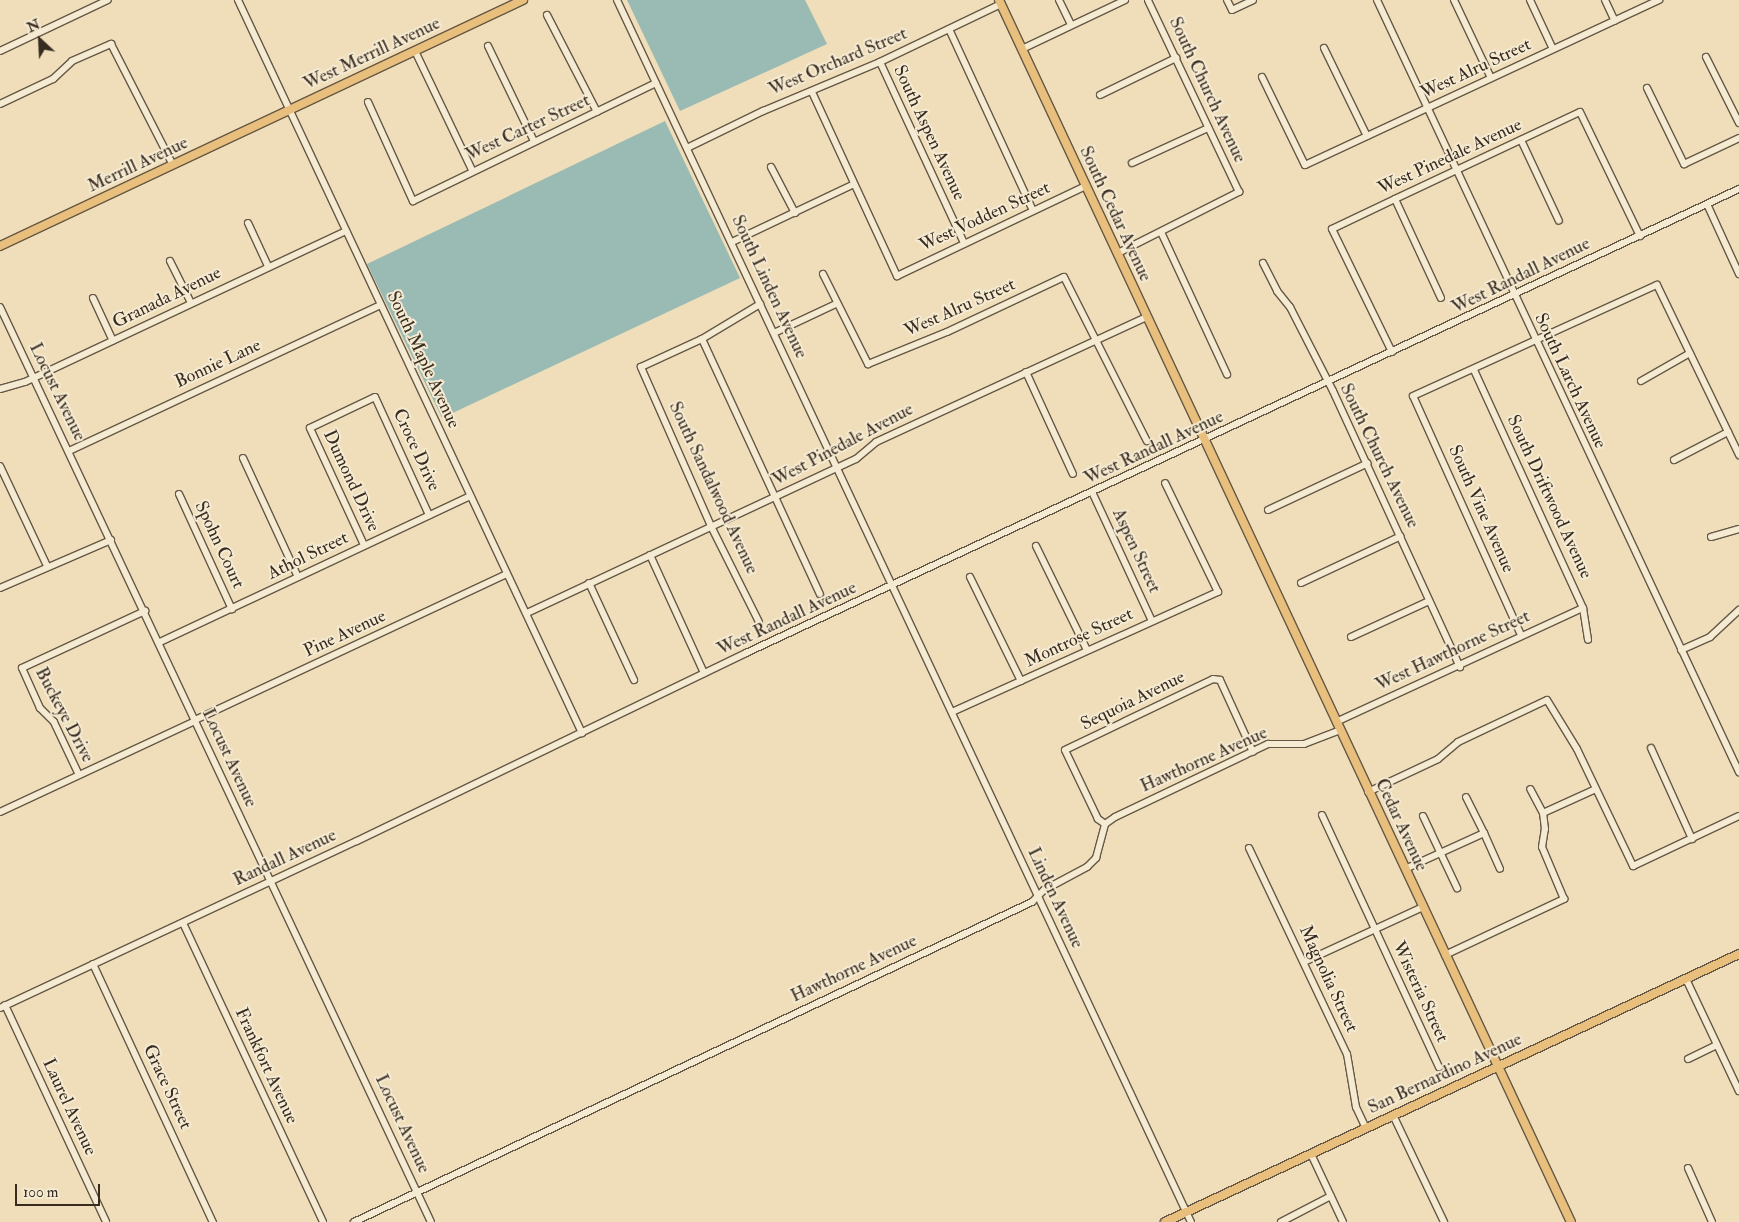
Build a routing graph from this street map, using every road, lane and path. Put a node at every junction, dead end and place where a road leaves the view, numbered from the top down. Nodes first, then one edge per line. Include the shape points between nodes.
1 (108, 0) edge
2 (238, 0) edge
3 (523, 0) edge
4 (617, 0) edge
5 (1059, 0) edge
6 (1124, 0) edge
7 (1148, 0) edge
8 (1227, 0) edge
9 (1253, 0) edge
10 (1377, 0) edge
11 (1454, 0) edge
12 (1530, 0) edge
13 (1606, 0) edge
14 (1659, 0) edge
15 (999, 2) edge
16 (547, 15) dead end
17 (1615, 20) junction
18 (1072, 25) junction
19 (949, 29) junction
20 (488, 46) dead end
21 (1324, 48) dead end
22 (1022, 49) junction
23 (1553, 49) junction
24 (0, 51) edge
25 (415, 51) junction
26 (1706, 57) dead end
27 (1176, 58) junction
28 (880, 62) junction
29 (1262, 77) dead end
30 (1491, 78) junction
31 (656, 83) junction
32 (1647, 88) dead end
33 (812, 92) junction
34 (1100, 94) dead end
35 (368, 102) dead end
36 (0, 104) edge
37 (1427, 108) junction
38 (289, 111) junction
39 (597, 112) junction
40 (1739, 123) edge
41 (1208, 128) junction
42 (1368, 136) junction
43 (1739, 138) edge
44 (1521, 140) junction
45 (534, 141) junction
46 (687, 148) junction
47 (1132, 163) dead end
48 (173, 165) junction
49 (771, 166) dead end
50 (472, 170) junction
51 (1456, 170) junction
52 (854, 184) junction
53 (1086, 186) junction
54 (1739, 189) edge
55 (1395, 199) junction
56 (1707, 204) junction
57 (1033, 211) junction
58 (795, 213) junction
59 (1559, 221) dead end
60 (248, 223) dead end
61 (346, 231) junction
62 (1162, 232) junction
63 (1640, 236) junction
64 (732, 242) junction
65 (964, 243) junction
66 (0, 246) edge
67 (1118, 253) junction
68 (170, 260) dead end
69 (1264, 263) dead end
70 (268, 266) junction
71 (823, 274) dead end
72 (1739, 274) edge
73 (1514, 294) junction
74 (93, 298) dead end
75 (1441, 298) dead end
76 (190, 304) junction
77 (760, 304) junction
78 (836, 304) junction
79 (381, 305) junction
80 (0, 307) edge
81 (1146, 317) junction
82 (774, 333) junction
83 (702, 339) junction
84 (1534, 340) junction
85 (113, 341) junction
86 (1094, 341) junction
87 (1392, 352) junction
88 (1690, 353) junction
89 (1474, 370) junction
90 (1026, 372) junction
91 (1227, 374) dead end
92 (33, 379) junction
93 (1641, 381) dead end
94 (1328, 383) junction
95 (0, 389) edge
96 (375, 397) joint
97 (1728, 432) junction
98 (1147, 441) dead end
99 (1204, 441) junction
100 (69, 451) junction
101 (1739, 455) edge
102 (243, 458) dead end
103 (1674, 460) dead end
104 (1368, 463) junction
105 (0, 466) edge
106 (837, 466) junction
107 (1073, 474) dead end
108 (1165, 483) dead end
109 (179, 494) dead end
110 (1092, 494) junction
111 (470, 496) junction
112 (774, 498) junction
113 (1268, 510) dead end
114 (429, 515) junction
115 (711, 526) junction
116 (1739, 529) edge
117 (1401, 536) junction
118 (1711, 537) dead end
119 (111, 540) junction
120 (364, 546) junction
121 (1036, 546) dead end
122 (650, 555) junction
123 (47, 566) junction
124 (507, 574) junction
125 (298, 577) junction
126 (970, 577) dead end
127 (588, 583) junction
128 (1301, 583) dead end
129 (892, 587) junction
130 (0, 588) edge
131 (820, 594) dead end
132 (1429, 601) junction
133 (1583, 608) junction
134 (232, 609) junction
135 (1739, 610) edge
136 (146, 611) junction
137 (527, 613) junction
138 (1152, 621) junction
139 (759, 622) dead end
140 (1521, 635) junction
141 (1351, 637) dead end
142 (1588, 640) dead end
143 (160, 642) junction
144 (1087, 650) junction
145 (1681, 650) junction
146 (1460, 667) junction
147 (704, 673) junction
148 (634, 680) dead end
149 (1021, 681) junction
150 (952, 712) junction
151 (195, 721) junction
152 (1336, 722) junction
153 (1340, 730) junction
154 (582, 733) junction
155 (1651, 748) dead end
156 (1253, 752) junction
157 (1739, 772) edge
158 (80, 775) junction
159 (1596, 788) junction
160 (1530, 789) dead end
161 (1368, 792) junction
162 (1466, 797) dead end
163 (0, 812) edge
164 (1543, 813) junction
165 (1322, 815) dead end
166 (1424, 816) dead end
167 (1739, 816) edge
168 (1105, 824) junction
169 (1484, 833) junction
170 (1692, 839) junction
171 (1248, 848) dead end
172 (1440, 853) junction
173 (1405, 869) junction
174 (1500, 869) dead end
175 (270, 881) junction
176 (1457, 888) dead end
177 (1038, 896) junction
178 (1423, 907) junction
179 (183, 923) junction
180 (1374, 929) junction
181 (1739, 954) edge
182 (1444, 955) junction
183 (1304, 962) junction
184 (93, 964) junction
185 (1686, 979) junction
186 (3, 1006) edge
187 (1717, 1045) junction
188 (1688, 1060) dead end
189 (1498, 1066) junction
190 (1439, 1067) dead end
191 (1739, 1091) edge
192 (1393, 1115) junction
193 (1366, 1128) junction
194 (1311, 1154) junction
195 (1688, 1168) dead end
196 (417, 1192) junction
197 (1331, 1196) junction
198 (1186, 1212) junction
199 (106, 1222) edge
200 (214, 1222) edge
201 (323, 1222) edge
202 (354, 1222) edge
203 (431, 1222) edge
204 (1165, 1222) edge
205 (1190, 1222) edge
206 (1281, 1222) edge
207 (1344, 1222) edge
208 (1444, 1222) edge
209 (1571, 1222) edge
210 (1712, 1222) edge

1 - 24 street
2 - 38 street, South Maple Avenue
3 - 25 main road, West Merrill Avenue
4 - 31 street, South Linden Avenue
5 - 18 street
6 - 18 street
7 - 27 street, South Church Avenue
8 - 9 street via 1232,10
10 - 37 street, South Larch Avenue
11 - 30 street
12 - 23 street
13 - 17 street
14 - 17 street, West Alru Street
15 - 19 street, West Orchard Street
15 - 22 main road, South Cedar Avenue
16 - 39 street
17 - 23 street, West Alru Street
18 - 22 street
19 - 28 street, West Orchard Street
19 - 57 street
20 - 45 street
21 - 42 street
22 - 53 main road, South Cedar Avenue
23 - 30 street, West Alru Street
25 - 38 main road, West Merrill Avenue
25 - 50 street
26 - 40 street
27 - 34 street
27 - 41 street, South Church Avenue
28 - 33 street, West Orchard Street
28 - 65 street, South Aspen Avenue
29 - 42 street, West Alru Street via 1305,165
30 - 37 street, West Alru Street
31 - 39 street, West Carter Street
31 - 46 street, South Linden Avenue
32 - 43 street via 1684,164
33 - 46 street, West Orchard Street via 763,111
33 - 52 street
35 - 50 street, West Carter Street via 413,201
36 - 48 street via 53,79 72,61 111,44
37 - 42 street, West Alru Street
37 - 51 street, South Larch Avenue
38 - 48 main road, Merrill Avenue
38 - 61 street, South Maple Avenue
39 - 45 street, West Carter Street
41 - 47 street
41 - 62 street, South Church Avenue via 1239,192
44 - 51 street, West Pinedale Avenue
44 - 59 street
44 - 63 street, West Pinedale Avenue via 1580,112
45 - 50 street, West Carter Street
46 - 64 street, South Linden Avenue
48 - 66 main road, Merrill Avenue
49 - 58 street
51 - 55 street, West Pinedale Avenue
51 - 73 street, South Larch Avenue
52 - 58 street
52 - 65 street, West Vodden Street via 896,276
53 - 57 street, West Vodden Street
53 - 67 main road, South Cedar Avenue
54 - 56 street, West Randall Avenue
55 - 75 street
55 - 87 street, West Pinedale Avenue via 1332,229
56 - 63 street, West Randall Avenue
56 - 72 street
57 - 65 street, West Vodden Street
58 - 64 street
60 - 70 street
61 - 70 street, Granada Avenue
61 - 79 street, South Maple Avenue
62 - 67 street
62 - 91 street
63 - 73 street, West Randall Avenue
64 - 77 street, South Linden Avenue
67 - 81 main road, South Cedar Avenue
68 - 76 street
69 - 94 street, South Church Avenue
70 - 76 street, Granada Avenue
71 - 78 street
73 - 84 street, South Larch Avenue
73 - 87 street, West Randall Avenue
74 - 85 street
76 - 85 street, Granada Avenue
77 - 82 street, South Linden Avenue
77 - 83 street
78 - 82 street
78 - 86 street, West Alru Street via 868,364 948,332 1064,277
79 - 100 street, Bonnie Lane
79 - 111 street, South Maple Avenue
80 - 92 street, Locust Avenue
81 - 86 street, West Pinedale Avenue
81 - 99 main road, South Cedar Avenue
82 - 106 street, South Linden Avenue
83 - 112 street
83 - 115 street, South Sandalwood Avenue via 641,367
84 - 88 street via 1656,285
84 - 89 street
84 - 145 street, South Larch Avenue
85 - 92 street, Granada Avenue
86 - 90 street, West Pinedale Avenue
86 - 98 street
87 - 94 street, West Randall Avenue
88 - 93 street
88 - 97 street
89 - 133 street, South Driftwood Avenue
89 - 140 street, South Vine Avenue via 1413,396
90 - 106 street, West Pinedale Avenue via 876,442 856,459
90 - 107 street
92 - 95 street, Granada Avenue via 12,388
92 - 100 street, Locust Avenue
94 - 99 street, West Randall Avenue
94 - 104 street, South Church Avenue
96 - 114 street, Croce Drive
96 - 120 street, Dumond Drive via 310,428
97 - 101 street
97 - 103 street
99 - 110 street, West Randall Avenue
99 - 152 main road, Cedar Avenue
100 - 119 street, Locust Avenue
102 - 125 street
104 - 113 street
104 - 117 street, South Church Avenue
105 - 123 street
106 - 112 street, West Pinedale Avenue
106 - 129 street, South Linden Avenue
108 - 138 street, Montrose Street via 1218,592
109 - 134 street, Spohn Court
110 - 129 street, West Randall Avenue
110 - 138 street, Aspen Street
111 - 114 street, Athol Street
111 - 124 street, South Maple Avenue
112 - 115 street, West Pinedale Avenue
112 - 131 street
114 - 120 street, Athol Street
115 - 122 street, West Pinedale Avenue
115 - 139 street, South Sandalwood Avenue
116 - 118 street
117 - 128 street
117 - 132 street, South Church Avenue
119 - 123 street
119 - 136 street, Locust Avenue
120 - 125 street, Athol Street
121 - 144 street
122 - 127 street, West Pinedale Avenue
122 - 147 street
123 - 130 street
124 - 137 street, South Maple Avenue
124 - 151 street, Pine Avenue
125 - 134 street, Athol Street
126 - 149 street
127 - 137 street, West Pinedale Avenue
127 - 148 street
129 - 147 street, West Randall Avenue
129 - 150 street, Linden Avenue
132 - 141 street
132 - 146 street, South Church Avenue
133 - 140 street, West Hawthorne Street
133 - 142 street, South Driftwood Avenue
134 - 143 street, Athol Street
135 - 145 street via 1710,637
136 - 143 street, Locust Avenue
136 - 158 street, Buckeye Drive via 22,668 40,708 54,722
137 - 154 street, South Maple Avenue
138 - 144 street, Montrose Street
140 - 146 street, West Hawthorne Street
143 - 151 street, Locust Avenue
144 - 149 street, Montrose Street
145 - 157 street, South Larch Avenue
146 - 152 street, West Hawthorne Street
147 - 154 street, West Randall Avenue
149 - 150 street, Montrose Street
150 - 177 street, Linden Avenue
151 - 158 street, Pine Avenue
151 - 175 street, Locust Avenue
152 - 153 main road, Cedar Avenue
153 - 156 street, Hawthorne Avenue via 1310,743 1274,742
153 - 161 main road, Cedar Avenue
154 - 175 street, Randall Avenue
155 - 170 street
156 - 168 street, Hawthorne Avenue
156 - 168 street, Sequoia Avenue via 1220,680 1213,679 1064,750 1098,819
158 - 163 street, Pine Avenue
159 - 161 street via 1548,700 1458,742 1438,759
159 - 164 street
159 - 170 street via 1633,866
160 - 164 street
161 - 173 main road, Cedar Avenue
162 - 169 street
164 - 182 street via 1542,847 1564,898
165 - 180 street, Wisteria Street
166 - 172 street
167 - 170 street
168 - 177 street, Hawthorne Avenue via 1096,858 1087,867
169 - 172 street
169 - 174 street
171 - 183 street, Magnolia Street
172 - 173 street
172 - 176 street
173 - 178 main road, Cedar Avenue
175 - 179 street, Randall Avenue
175 - 196 street, Locust Avenue
177 - 196 street, Hawthorne Avenue via 1032,902
177 - 198 street, Linden Avenue
178 - 180 street
178 - 182 main road, Cedar Avenue
179 - 184 street, Randall Avenue
179 - 201 street, Frankfort Avenue
180 - 183 street
180 - 190 street, Wisteria Street
181 - 185 main road, San Bernardino Avenue
182 - 189 main road, Cedar Avenue
183 - 193 street, Magnolia Street via 1346,1054 1356,1107
184 - 186 street, Randall Avenue
184 - 200 street, Grace Street
185 - 187 street
185 - 189 main road, San Bernardino Avenue
186 - 199 street, Laurel Avenue
187 - 188 street
187 - 191 street
189 - 192 main road, San Bernardino Avenue
189 - 209 main road, Cedar Avenue
192 - 193 main road, San Bernardino Avenue
192 - 208 street
193 - 194 main road, San Bernardino Avenue
194 - 197 street
194 - 198 main road, San Bernardino Avenue
195 - 210 street
196 - 202 street, Hawthorne Avenue
196 - 203 street, Locust Avenue
197 - 206 street
197 - 207 street
198 - 204 main road, San Bernardino Avenue
198 - 205 street, Linden Avenue

